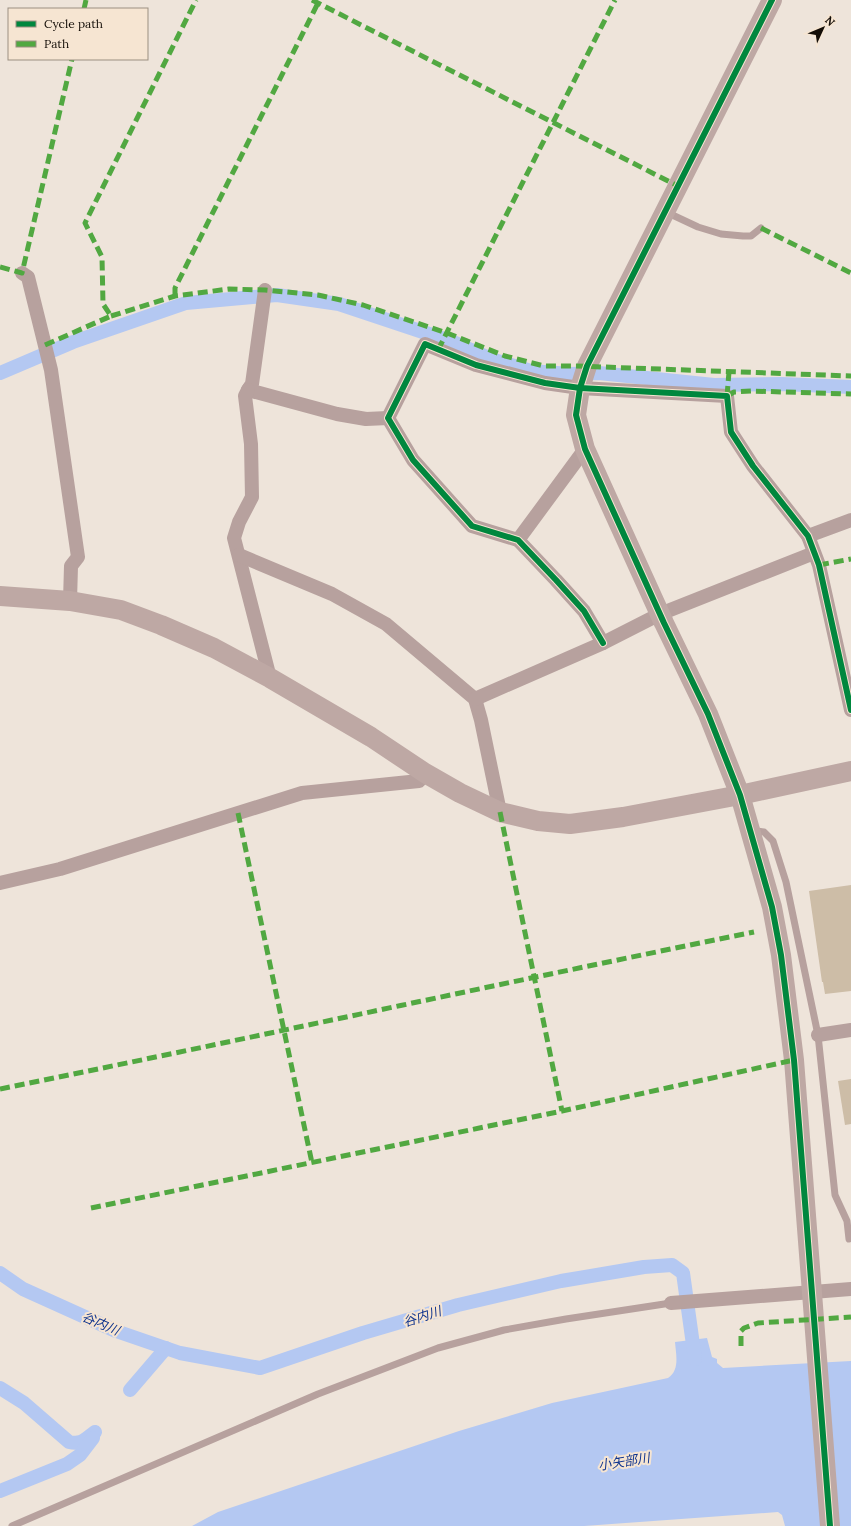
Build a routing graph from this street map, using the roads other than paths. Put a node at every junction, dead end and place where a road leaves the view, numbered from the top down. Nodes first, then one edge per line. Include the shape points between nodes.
1 (772, 0) edge
2 (665, 212) junction
3 (760, 228) dead end
4 (22, 273) dead end
5 (265, 290) dead end
6 (583, 379) junction
7 (248, 390) junction
8 (388, 418) junction
9 (585, 449) junction
10 (851, 520) edge
11 (808, 536) junction
12 (518, 540) junction
13 (814, 553) junction
14 (239, 555) junction
15 (0, 596) edge
16 (70, 601) junction
17 (660, 614) junction
18 (603, 643) junction
19 (270, 678) junction
20 (475, 699) junction
21 (851, 710) edge
22 (851, 771) edge
23 (425, 773) junction
24 (740, 795) junction
25 (500, 812) junction
26 (750, 833) junction
27 (0, 883) edge
28 (851, 1030) edge
29 (818, 1035) junction
30 (849, 1239) dead end
31 (851, 1289) edge
32 (812, 1297) junction
33 (671, 1302) joint
34 (12, 1526) edge
35 (830, 1526) edge

1 - 2 street
2 - 3 lane via 721,234 751,236
2 - 6 street
4 - 16 street via 28,277 52,378 78,557 72,566
5 - 7 street via 252,384
6 - 8 street via 545,383 476,365 425,344
6 - 9 street via 576,415
6 - 11 street via 727,396 731,432 753,466
7 - 8 street via 337,414 366,419
7 - 14 street via 245,396 252,444 252,497 238,522 234,538
8 - 12 street via 413,460 472,526
9 - 12 street
9 - 17 street
10 - 11 street
11 - 13 street
12 - 18 street via 584,611
13 - 17 street
13 - 21 street via 819,565
14 - 19 street
14 - 20 street via 332,594 386,624
15 - 16 street
16 - 19 street via 122,610 161,625 214,648
17 - 18 street
17 - 24 street via 708,714
18 - 20 street
19 - 23 street via 371,737
20 - 25 street
22 - 24 street
23 - 25 street
23 - 27 street via 419,781 302,793 60,869
24 - 25 street via 623,817 570,824 538,821
24 - 26 street
26 - 29 lane via 764,832 773,841 786,882
26 - 32 street via 772,907 781,955 794,1060
28 - 29 street
29 - 30 lane via 835,1195 846,1220
31 - 32 street
32 - 33 street
32 - 35 street
33 - 34 lane via 504,1330 438,1348 318,1394

